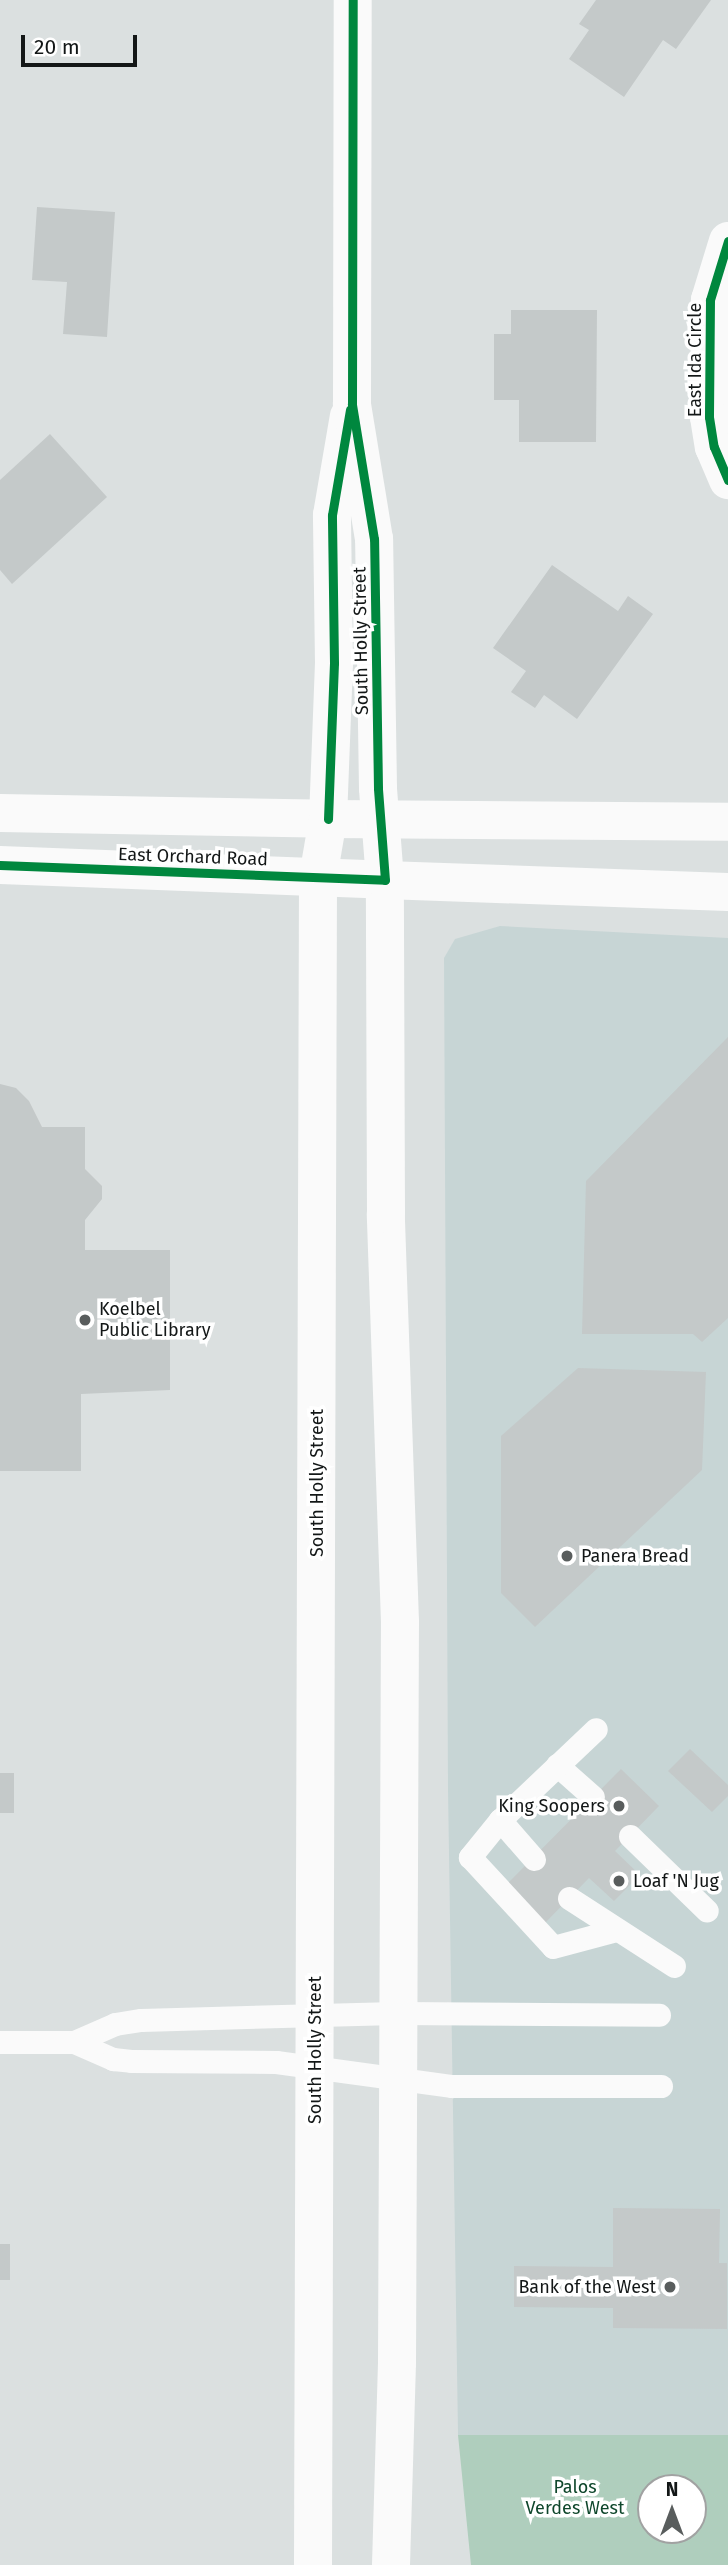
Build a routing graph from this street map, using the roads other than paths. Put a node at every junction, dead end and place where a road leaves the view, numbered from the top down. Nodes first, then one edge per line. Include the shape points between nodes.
1 (353, 0) edge
2 (728, 241) edge
3 (352, 404) junction
4 (728, 480) edge
5 (0, 813) edge
6 (328, 819) junction
7 (380, 821) junction
8 (728, 822) edge
9 (0, 865) edge
10 (318, 877) junction
11 (385, 880) junction
12 (728, 892) edge
13 (596, 1729) dead end
14 (558, 1765) junction
15 (593, 1797) dead end
16 (500, 1820) junction
17 (630, 1836) dead end
18 (534, 1859) dead end
19 (569, 1898) dead end
20 (707, 1911) dead end
21 (616, 1930) junction
22 (674, 1966) dead end
23 (395, 2013) junction
24 (659, 2015) dead end
25 (315, 2019) junction
26 (0, 2042) edge
27 (74, 2042) junction
28 (316, 2068) junction
29 (396, 2079) junction
30 (661, 2086) dead end
31 (313, 2565) edge
32 (391, 2565) edge

1 - 3 main road, South Holly Street
2 - 4 main road, East Ida Circle via 710,300 709,417 714,447
3 - 6 main road, South Holly Street via 332,515 334,663
3 - 7 main road, South Holly Street via 374,539
5 - 6 main road
6 - 7 main road
6 - 10 main road, South Holly Street
7 - 8 main road
7 - 11 main road, South Holly Street
9 - 10 main road, East Orchard Road
10 - 11 main road, East Orchard Road
10 - 25 main road, South Holly Street
11 - 12 main road, East Orchard Road
11 - 23 main road, South Holly Street via 386,1214 400,1622
13 - 14 lane
14 - 15 lane
14 - 16 lane
16 - 18 lane
16 - 21 lane via 470,1857 554,1947
17 - 20 lane
19 - 21 lane
21 - 22 lane
23 - 24 lane
23 - 25 lane
23 - 29 main road, South Holly Street
25 - 27 lane via 141,2021 115,2024
25 - 28 main road, South Holly Street
26 - 27 lane
27 - 28 lane via 122,2060 275,2062
28 - 29 lane
28 - 31 main road, South Holly Street
29 - 30 lane via 452,2086
29 - 32 main road, South Holly Street via 397,2362

